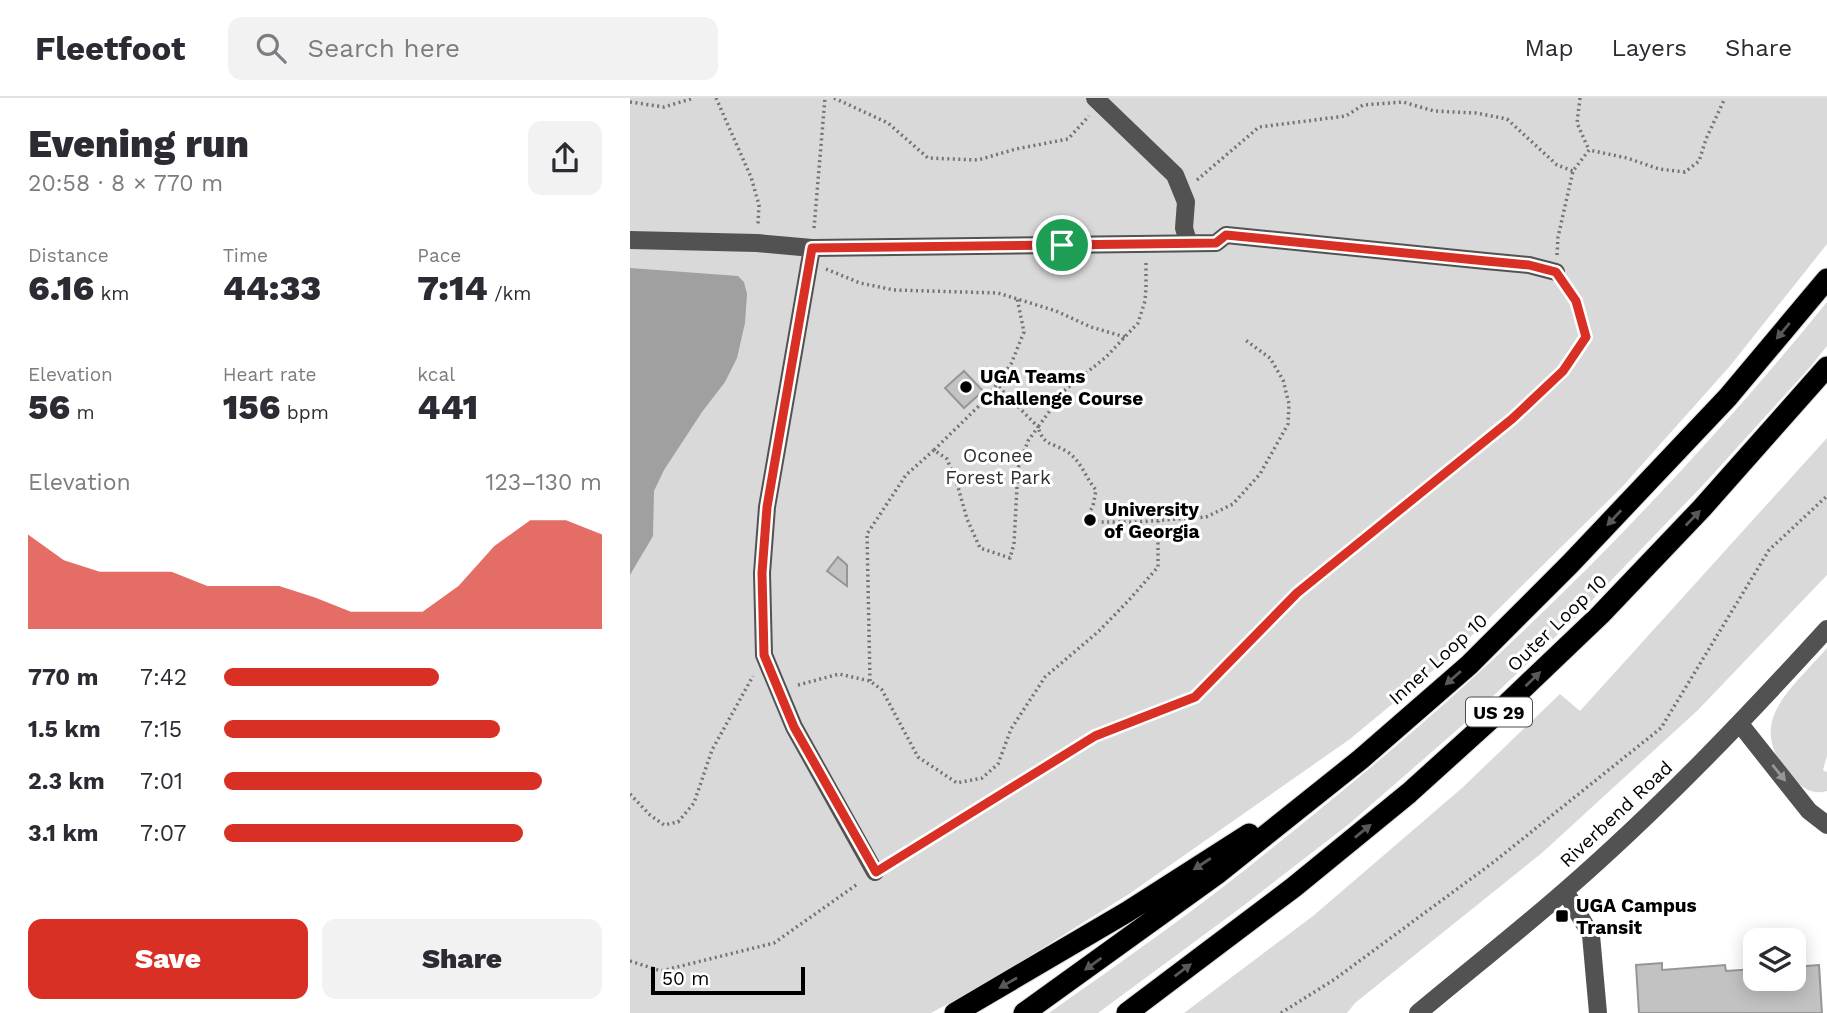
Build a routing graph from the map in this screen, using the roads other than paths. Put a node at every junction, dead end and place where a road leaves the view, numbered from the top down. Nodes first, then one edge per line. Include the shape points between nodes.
1 (1098, 101) edge
2 (630, 240) edge
3 (1186, 243) junction
4 (812, 248) junction
5 (1556, 272) road end
6 (1827, 278) edge
7 (1827, 367) edge
8 (1827, 629) edge
9 (1740, 724) junction
10 (1361, 759) junction
11 (1825, 817) edge
12 (876, 872) road end
13 (1566, 891) junction
14 (955, 1013) edge
15 (1024, 1013) edge
16 (1126, 1013) edge
17 (1418, 1013) edge
18 (1598, 1013) edge

1 - 3 street via 1175,175 1186,202
2 - 4 street
3 - 4 street
3 - 5 street via 1216,243 1226,235 1529,265
4 - 12 street via 767,507 762,573 764,655 794,727
6 -> 10 highway, Inner Loop 10 / US 29 via 1728,397 1570,564 1469,665
16 -> 7 highway, Outer Loop 10 / US 29 via 1294,887 1493,717 1600,615
8 - 9 street, Riverbend Road
9 -> 11 street via 1809,811
9 - 13 street, Riverbend Road
10 -> 14 highway via 1127,912
10 -> 15 highway, Inner Loop 10 / US 29 via 1217,874
13 - 17 street, Riverbend Road
13 - 18 street via 1591,936

